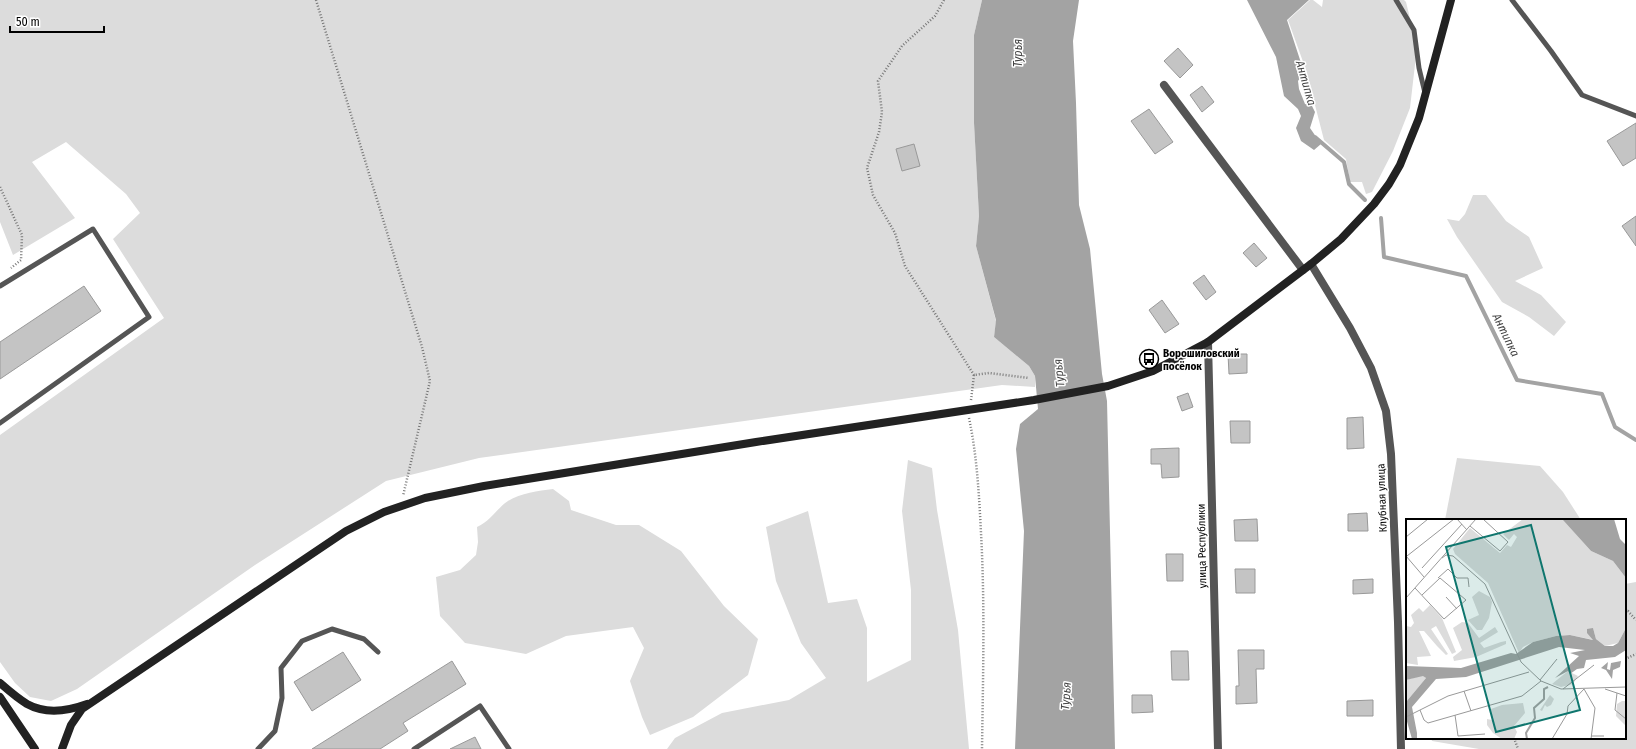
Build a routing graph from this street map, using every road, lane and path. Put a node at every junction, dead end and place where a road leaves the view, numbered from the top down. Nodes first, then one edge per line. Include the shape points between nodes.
1 (316, 0) edge
2 (944, 0) edge
3 (1396, 0) edge
4 (1451, 0) edge
5 (1512, 0) edge
6 (1164, 85) dead end
7 (1425, 95) junction
8 (1636, 116) edge
9 (0, 187) edge
10 (1311, 264) junction
11 (1303, 270) junction
12 (5, 272) dead end
13 (0, 286) edge
14 (1208, 342) junction
15 (974, 375) junction
16 (1029, 378) dead end
17 (968, 410) junction
18 (0, 423) edge
19 (401, 506) junction
20 (1626, 612) edge
21 (1636, 620) edge
22 (378, 652) dead end
23 (1636, 654) edge
24 (1626, 659) edge
25 (0, 683) edge
26 (0, 697) edge
27 (98, 698) junction
28 (1514, 739) edge
29 (35, 749) edge
30 (62, 749) edge
31 (258, 749) edge
32 (414, 749) edge
33 (509, 749) edge
34 (982, 749) edge
35 (1218, 749) edge
36 (1401, 749) edge
37 (1518, 749) edge

1 - 19 path via 422,347 430,381
2 - 15 path via 935,16 902,46 878,81 882,112 879,132 867,168 873,195 895,233 905,266
3 - 7 lane via 1414,30
4 - 7 main road
5 - 8 lane via 1582,96
6 - 11 street
7 - 10 main road via 1419,118 1390,184 1341,239
9 - 12 path via 22,235 21,260
10 - 11 main road
10 - 36 street, Клубная улица via 1371,368 1386,411 1392,462
11 - 14 main road
13 - 18 lane via 93,229 149,317
14 - 17 main road via 1153,371 1108,386
14 - 35 street, улица Республики
15 - 16 path via 989,373
15 - 17 path
17 - 19 main road via 484,486 425,498
17 - 34 path via 975,447 982,562
19 - 27 main road via 346,532
20 - 21 path
22 - 31 lane via 364,639 332,629 302,641 281,668 282,698 275,731
23 - 24 path
25 - 27 main road via 27,704 48,710 62,711 82,706
26 - 29 main road
27 - 30 main road via 82,709 70,725
28 - 37 path
32 - 33 lane via 480,706

